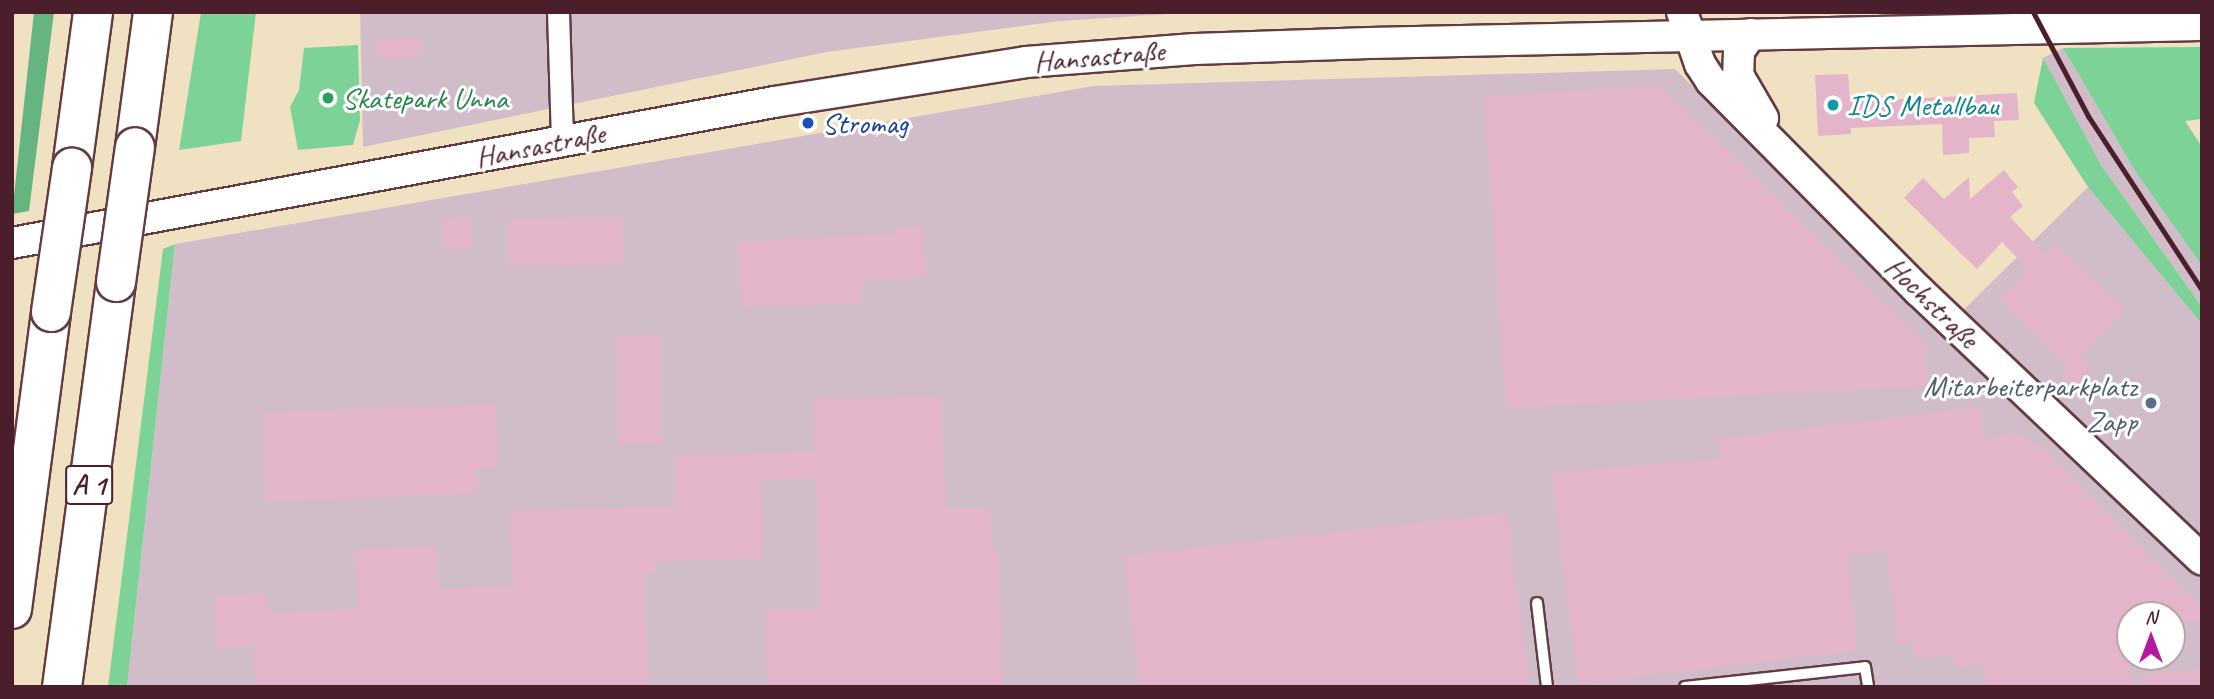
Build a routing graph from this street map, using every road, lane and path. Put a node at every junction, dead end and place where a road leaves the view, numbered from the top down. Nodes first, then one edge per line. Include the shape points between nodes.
1 (93, 12) edge
2 (153, 12) edge
3 (558, 12) edge
4 (1685, 24) edge
5 (2202, 24) edge
6 (1751, 34) junction
7 (562, 141) junction
8 (1787, 158) junction
9 (12, 243) edge
10 (2202, 560) edge
11 (1537, 603) dead end
12 (12, 609) edge
13 (62, 687) edge
14 (1548, 687) edge
15 (1685, 687) edge
16 (1868, 687) edge

1 - 12 highway, A 1, bridge
2 - 13 highway, A 1, bridge
3 - 7 street
4 - 6 main road, Hansastraße
4 - 7 main road, Hansastraße via 1026,62
4 - 8 main road, Hochstraße via 1711,81
5 - 6 main road, Hansastraße
6 - 8 main road, Hochstraße via 1739,51 1738,75
7 - 9 main road, Hansastraße
8 - 10 main road, Hochstraße via 1919,291
11 - 14 lane
15 - 16 lane via 1866,667

